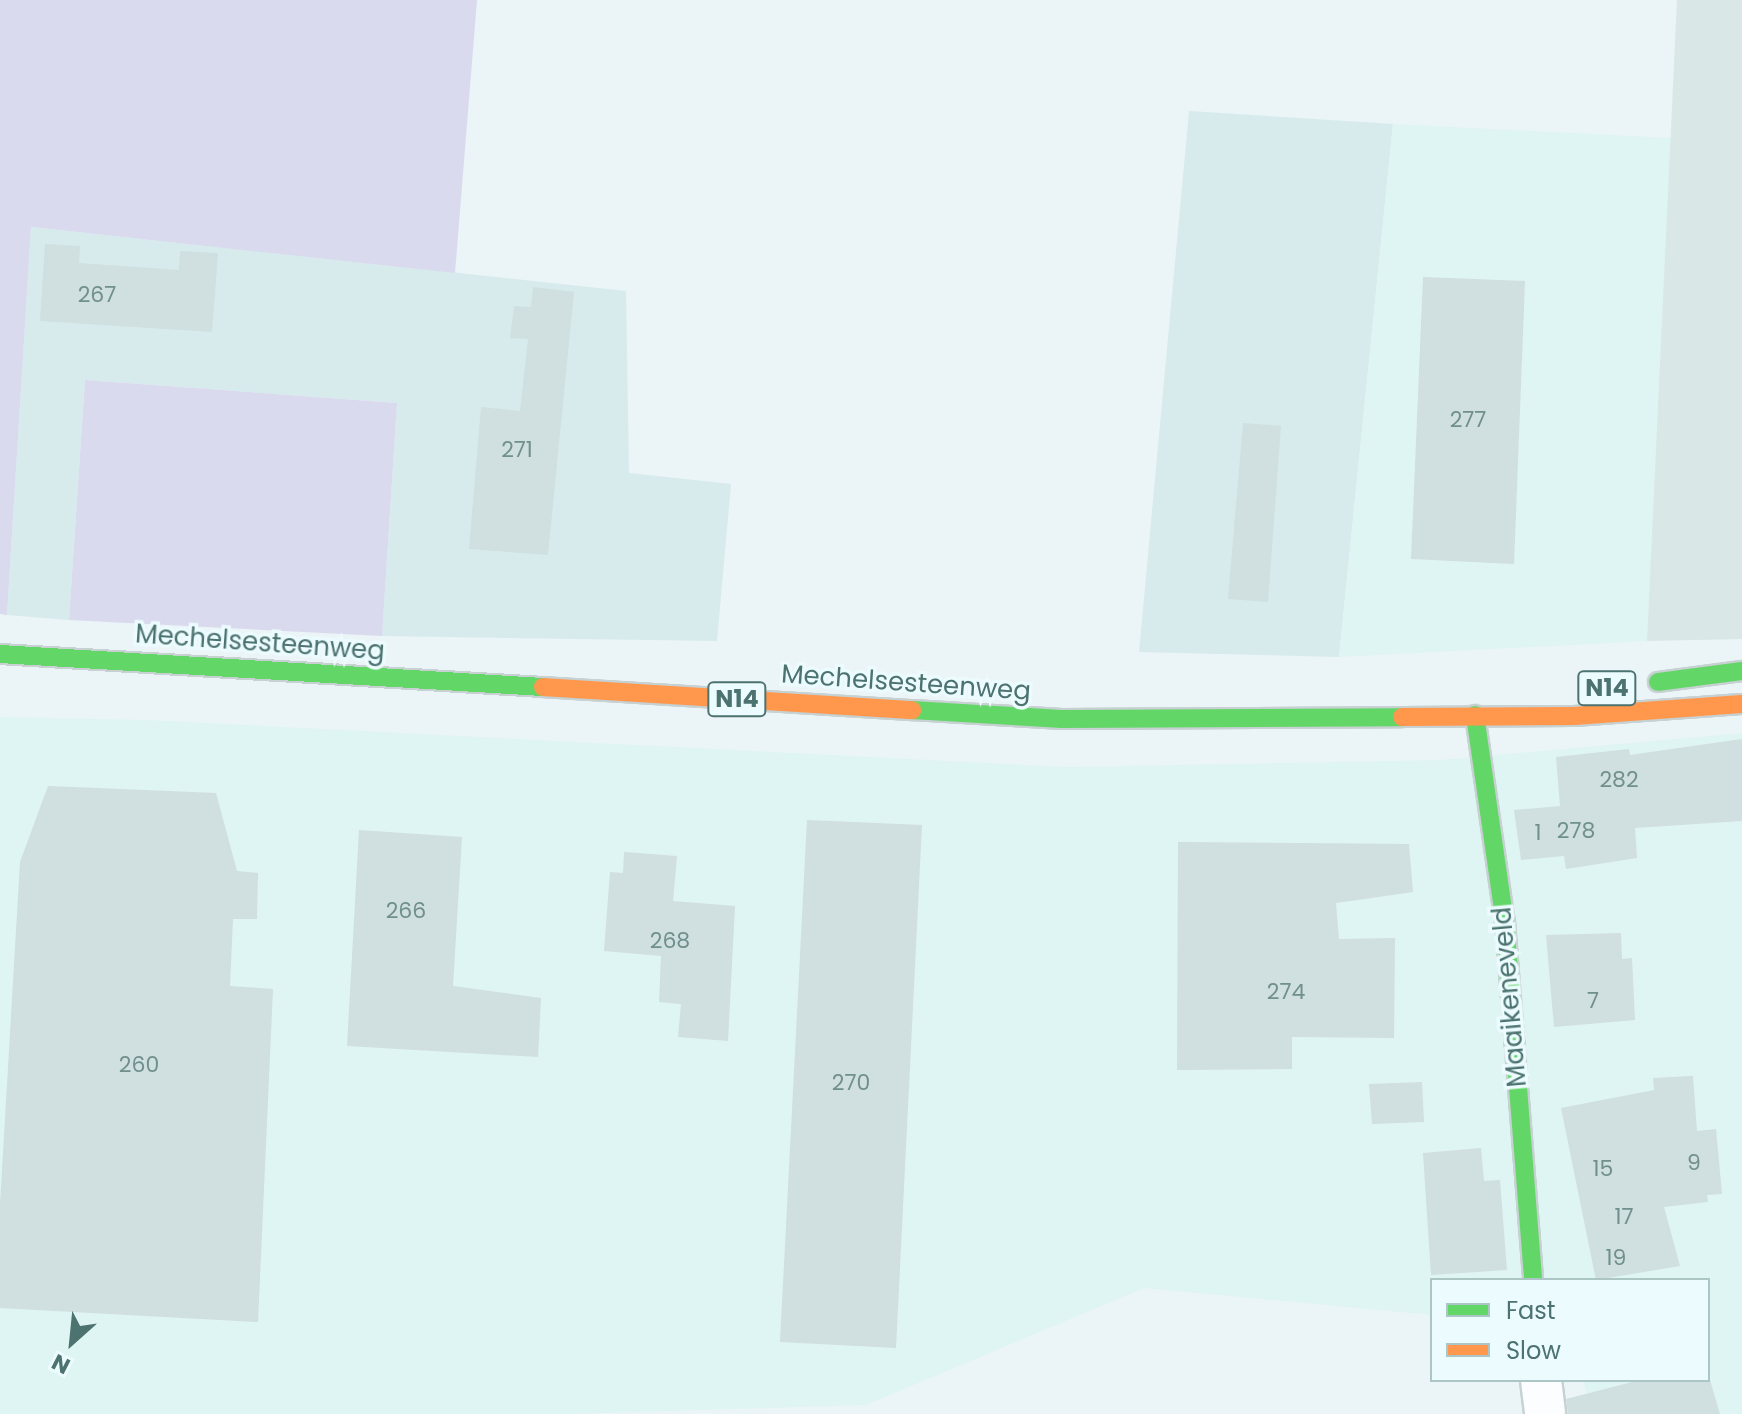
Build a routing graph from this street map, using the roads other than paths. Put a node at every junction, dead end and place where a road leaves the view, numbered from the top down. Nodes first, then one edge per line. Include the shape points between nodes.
1 (0, 654) edge
2 (1742, 671) edge
3 (1635, 685) dead end
4 (1560, 695) dead end
5 (1742, 704) edge
6 (1475, 715) junction
7 (1533, 1278) edge
8 (1541, 1382) edge
9 (1545, 1414) edge

1 - 6 main road, Mechelsesteenweg / N14 via 1062,719
2 - 3 main road, N14
4 - 6 main road, Mechelsesteenweg / N14
5 - 6 main road, Mechelsesteenweg / N14 via 1574,716
6 - 7 main road, Maaikeneveld via 1505,922
8 - 9 street

